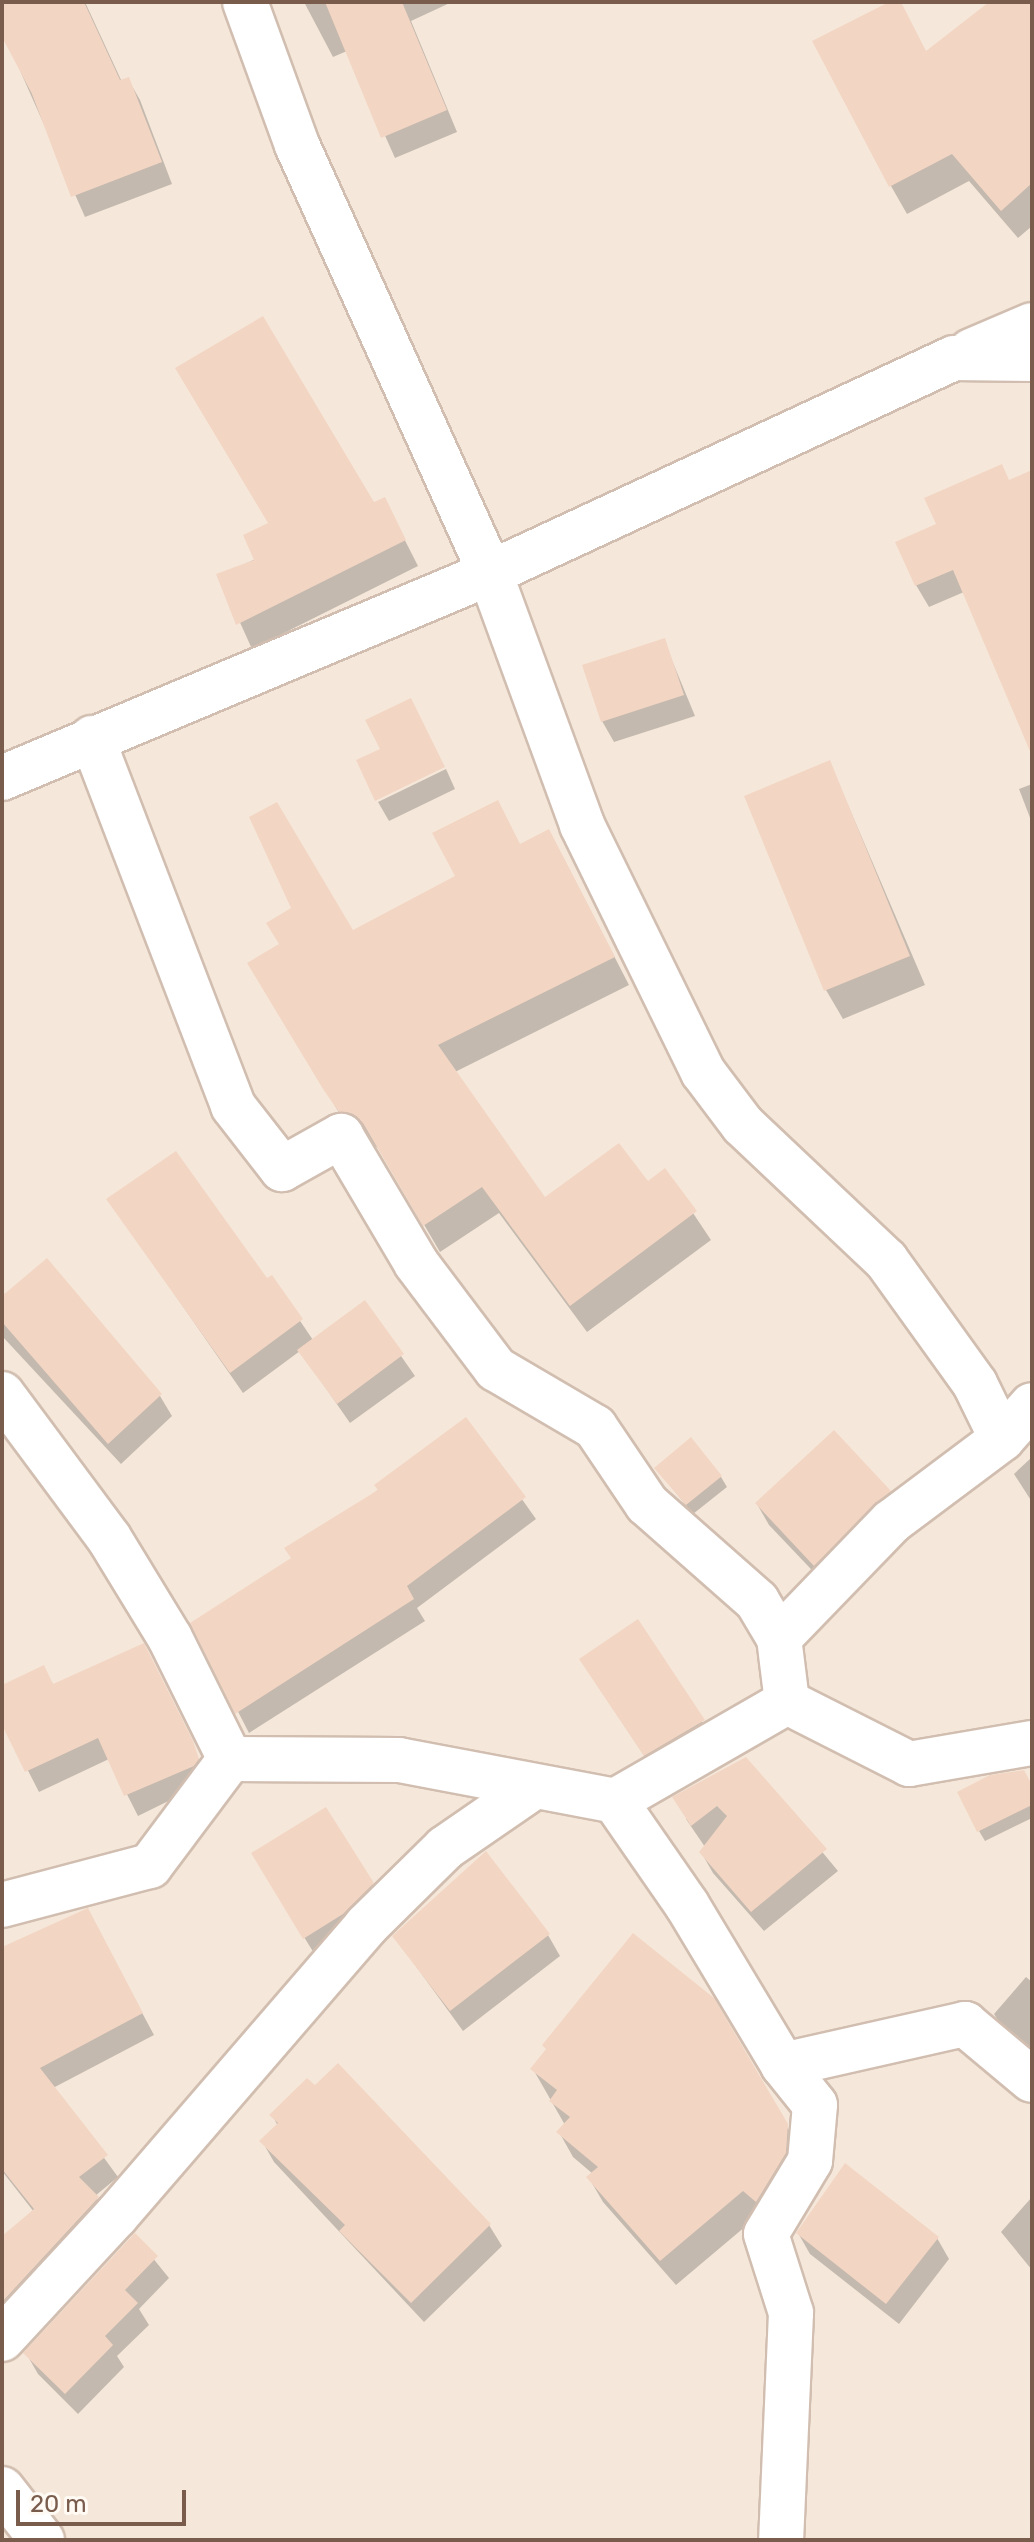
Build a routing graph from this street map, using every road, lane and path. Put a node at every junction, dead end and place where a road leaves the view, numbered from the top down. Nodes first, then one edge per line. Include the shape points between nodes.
1 (245, 2) edge
2 (1032, 325) edge
3 (954, 358) junction
4 (1032, 359) edge
5 (490, 573) junction
6 (92, 738) junction
7 (2, 778) edge
8 (2, 1394) edge
9 (1032, 1405) edge
10 (1002, 1439) junction
11 (779, 1638) junction
12 (787, 1702) junction
13 (1032, 1743) edge
14 (230, 1759) junction
15 (532, 1788) junction
16 (615, 1801) junction
17 (2, 1905) edge
18 (783, 2065) junction
19 (1032, 2080) edge
20 (2, 2339) edge
21 (2, 2489) edge
22 (42, 2540) edge
23 (781, 2540) edge

1 - 5 street via 297,145
2 - 3 street
3 - 4 street
3 - 5 street
5 - 6 street
5 - 10 street via 582,825 703,1072 743,1125 886,1260 975,1384
6 - 7 street
6 - 11 street via 233,1106 282,1169 341,1136 416,1263 496,1369 595,1427 647,1504 757,1601
8 - 14 street via 109,1538 170,1638
9 - 10 street
10 - 11 street via 891,1522
11 - 12 street
12 - 13 street via 909,1764
12 - 16 street
14 - 15 street via 399,1760
14 - 17 street via 150,1866
15 - 16 street
15 - 20 street via 445,1848 366,1926 116,2216
16 - 18 street via 687,1905
18 - 19 street via 965,2024
18 - 23 street via 815,2105 810,2161 766,2234 791,2313
21 - 22 street

